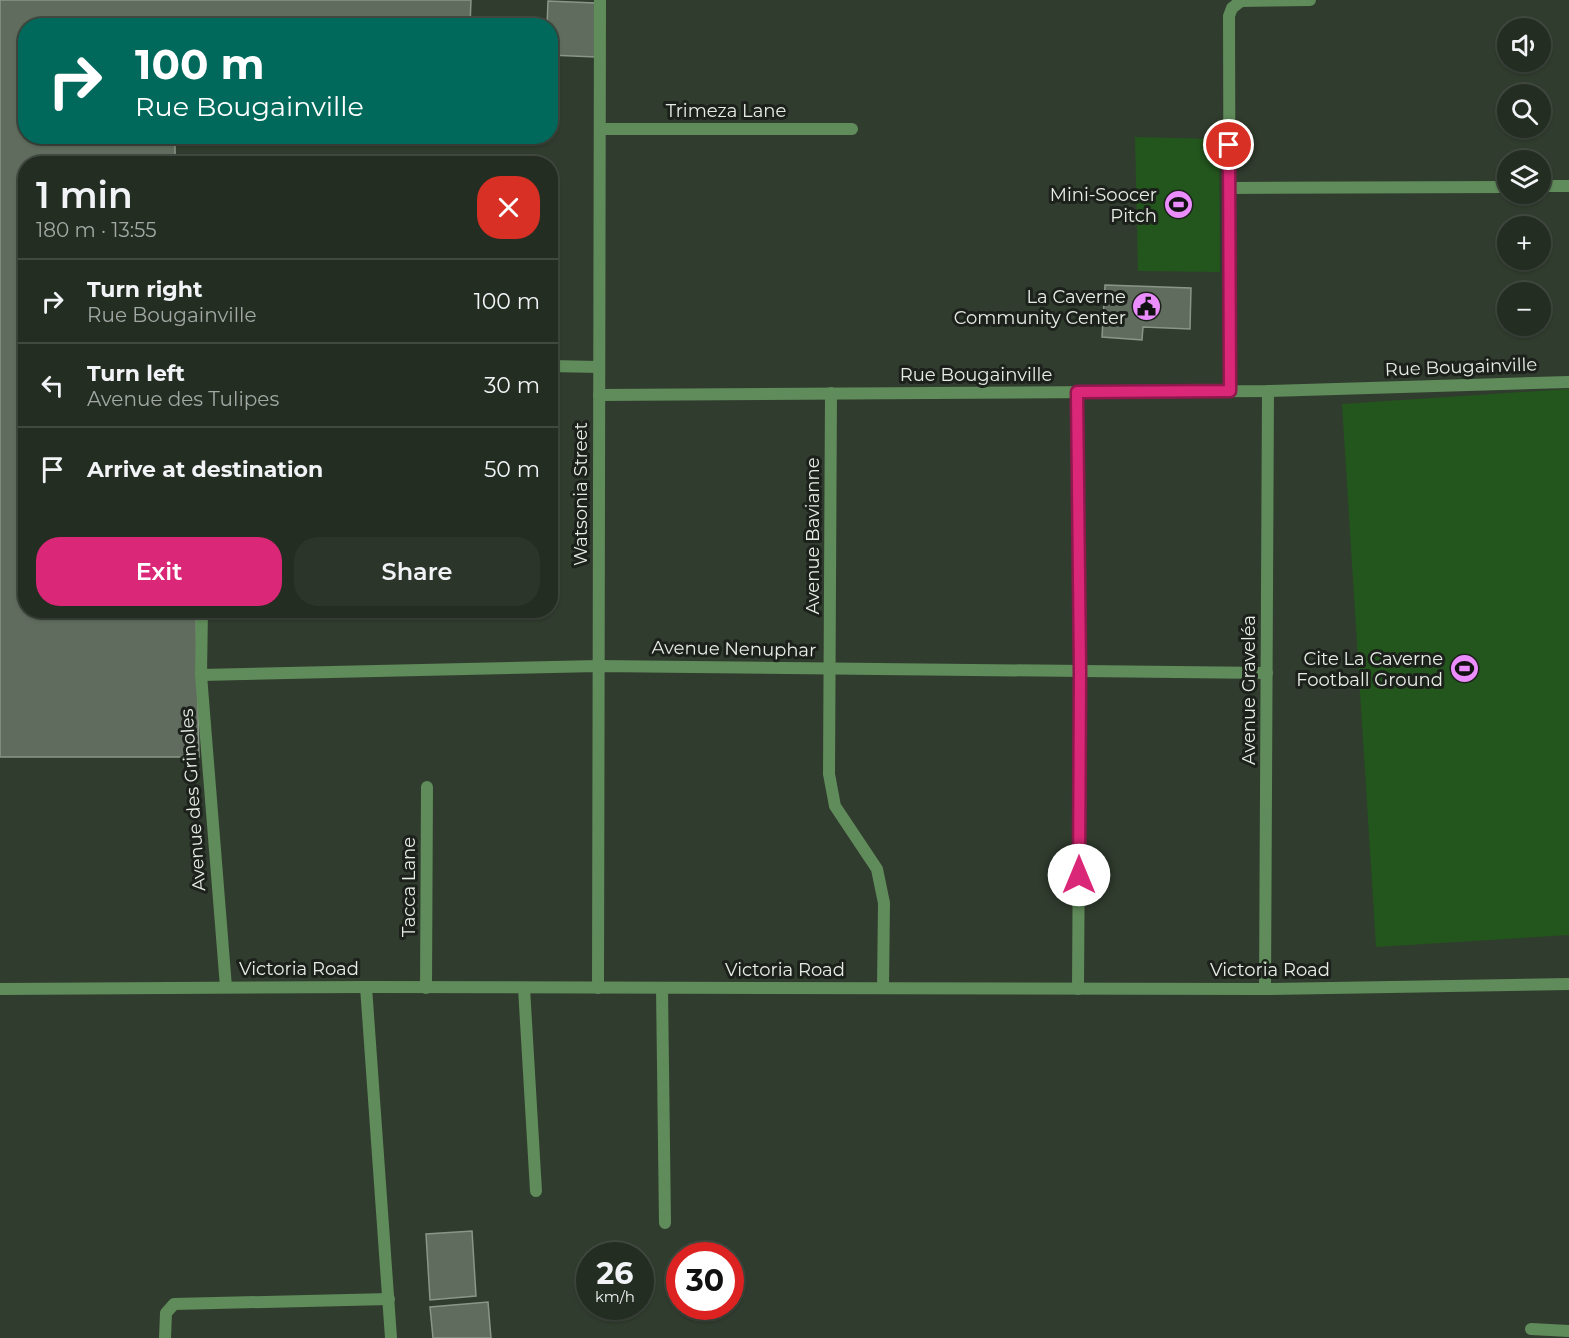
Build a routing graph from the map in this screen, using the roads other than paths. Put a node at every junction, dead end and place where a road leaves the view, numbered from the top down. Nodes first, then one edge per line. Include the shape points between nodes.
1 (600, 0) edge
2 (1310, 0) edge
3 (600, 129) junction
4 (852, 129) dead end
5 (1497, 186) edge
6 (1551, 186) edge
7 (1569, 186) edge
8 (1229, 188) junction
9 (558, 366) edge
10 (599, 367) junction
11 (1569, 382) edge
12 (1230, 391) junction
13 (1268, 391) junction
14 (1077, 392) junction
15 (831, 393) junction
16 (599, 395) junction
17 (202, 618) edge
18 (598, 666) junction
19 (829, 668) junction
20 (1080, 672) junction
21 (1267, 673) junction
22 (201, 675) junction
23 (428, 787) dead end
24 (1569, 984) edge
25 (226, 987) junction
26 (366, 987) junction
27 (426, 988) junction
28 (524, 988) junction
29 (598, 988) junction
30 (662, 988) junction
31 (883, 988) junction
32 (0, 989) edge
33 (1078, 989) junction
34 (1265, 989) junction
35 (536, 1191) dead end
36 (666, 1223) dead end
37 (389, 1299) junction
38 (1531, 1329) dead end
39 (1569, 1331) edge
40 (165, 1338) edge
41 (391, 1338) edge

1 - 3 street, Watsonia Street
2 - 8 street via 1241,2 1232,8
3 - 4 street, Trimeza Lane
3 - 10 street, Watsonia Street
5 - 8 street
6 - 7 street
8 - 12 street
9 - 10 street
10 - 16 street, Watsonia Street
11 - 13 street, Rue Bougainville
12 - 13 street, Rue Bougainville
12 - 14 street, Rue Bougainville
13 - 21 street, Avenue Graveléa
14 - 15 street, Rue Bougainville
14 - 20 street
15 - 16 street, Rue Bougainville
15 - 19 street, Avenue Bavianne
16 - 18 street, Watsonia Street
17 - 22 street, Avenue des Grinoles
18 - 19 street, Avenue Nenuphar
18 - 22 street, Avenue Nenuphar
18 - 29 street, Watsonia Street
19 - 20 street, Avenue Nenuphar
19 - 31 street, Avenue Bavianne via 829,774 835,806 877,869 884,903
20 - 21 street, Avenue Nenuphar
20 - 33 street
21 - 34 street, Avenue Graveléa
22 - 25 street, Avenue des Grinoles
23 - 27 street, Tacca Lane
24 - 34 street, Victoria Road
25 - 26 street, Victoria Road
25 - 32 street, Victoria Road
26 - 27 street, Victoria Road
26 - 37 street
27 - 28 street, Victoria Road
28 - 29 street, Victoria Road
28 - 35 street
29 - 30 street, Victoria Road
30 - 31 street, Victoria Road
30 - 36 street
31 - 33 street, Victoria Road
33 - 34 street, Victoria Road
37 - 40 street via 174,1304 166,1313
37 - 41 street
38 - 39 street

